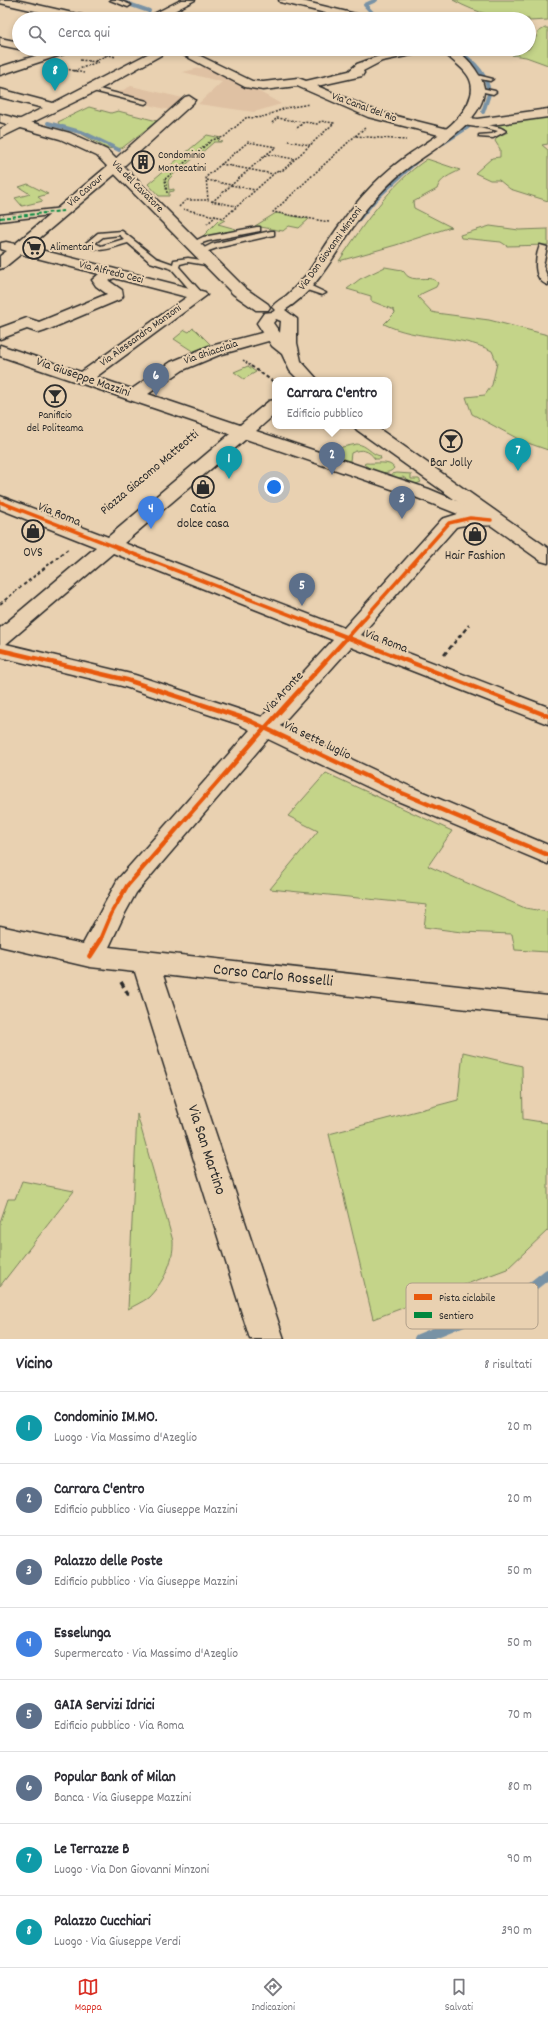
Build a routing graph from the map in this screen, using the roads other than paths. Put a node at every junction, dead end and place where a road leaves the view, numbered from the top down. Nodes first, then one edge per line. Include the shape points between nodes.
1 (1, 0) edge
2 (34, 0) edge
3 (113, 0) edge
4 (190, 0) edge
5 (284, 0) edge
6 (22, 5) junction
7 (128, 5) dead end
8 (176, 6) junction
9 (6, 12) dead end
10 (54, 12) edge
11 (164, 12) edge
12 (175, 12) edge
13 (335, 12) edge
14 (0, 41) edge
15 (12, 44) edge
16 (47, 56) edge
17 (153, 56) edge
18 (192, 56) edge
19 (393, 56) edge
20 (457, 56) edge
21 (0, 72) edge
22 (490, 79) dead end
23 (475, 83) junction
24 (305, 85) junction
25 (256, 86) junction
26 (91, 89) junction
27 (268, 91) dead end
28 (493, 92) dead end
29 (0, 93) edge
30 (189, 100) dead end
31 (145, 102) dead end
32 (54, 107) junction
33 (548, 113) edge
34 (0, 118) edge
35 (470, 122) junction
36 (22, 123) junction
37 (447, 133) junction
38 (0, 134) edge
39 (481, 136) dead end
40 (115, 166) junction
41 (63, 211) junction
42 (0, 218) edge
43 (257, 229) dead end
44 (271, 233) dead end
45 (129, 240) dead end
46 (0, 244) edge
47 (543, 247) dead end
48 (196, 248) junction
49 (17, 249) junction
50 (0, 264) edge
51 (212, 264) junction
52 (175, 267) junction
53 (110, 274) junction
54 (548, 283) edge
55 (304, 286) junction
56 (322, 293) dead end
57 (198, 295) junction
58 (273, 310) junction
59 (0, 334) edge
60 (273, 335) junction
61 (0, 350) edge
62 (294, 366) edge
63 (306, 377) edge
64 (84, 378) junction
65 (134, 396) junction
66 (272, 408) edge
67 (367, 429) edge
68 (243, 432) junction
69 (0, 502) edge
70 (498, 524) junction
71 (115, 545) junction
72 (548, 557) edge
73 (348, 637) junction
74 (0, 639) edge
75 (0, 650) edge
76 (548, 716) edge
77 (266, 727) junction
78 (548, 855) edge
79 (0, 936) edge
80 (90, 956) junction
81 (145, 962) junction
82 (548, 1007) edge
83 (267, 1339) edge

1 - 6 street
2 - 6 street
3 - 7 lane
4 - 8 street
5 - 13 street
6 - 9 street
6 - 10 street
8 - 11 street
8 - 12 street
14 - 15 street
16 - 21 street
17 - 26 street
18 - 25 street, Via Canal del Rio
19 - 24 street, Via Canal del Rio via 357,67 355,71 358,73
20 - 23 street via 463,61
22 - 23 lane
23 - 28 lane
23 - 35 street, Via Don Giovanni Minzoni via 478,93
24 - 25 street, Via Canal del Rio via 292,82
24 - 37 street, Via Canal del Rio via 372,114
25 - 27 lane
26 - 31 lane
26 - 32 street
29 - 32 street
30 - 40 street, Via Cavour
32 - 36 street
33 - 35 street
34 - 36 street, Via del Cavatore
35 - 37 street, Via Don Giovanni Minzoni
35 - 39 lane via 503,131 493,136
36 - 38 street
36 - 40 street, Via del Cavatore via 82,141 102,153
37 - 55 street, Via Don Giovanni Minzoni via 392,174 353,216
40 - 41 street, Via Cavour
40 - 48 street, Via del Cavatore
41 - 42 street
41 - 49 street, Via Cavour
43 - 48 lane via 206,239
44 - 48 lane
45 - 52 lane via 153,260
46 - 49 street, Via Alfredo Ceci
47 - 54 lane via 538,269
48 - 51 street, Via del Cavatore
49 - 50 street, Via Cavour
49 - 53 street, Via Alfredo Ceci
51 - 52 lane via 188,260 177,262
51 - 58 street, Via del Cavatore via 248,298
52 - 57 lane
53 - 57 street, Via Alfredo Ceci
53 - 59 street via 100,280 114,290 115,296 39,328 27,323
55 - 56 lane
55 - 58 street, Via Don Giovanni Minzoni via 294,299
57 - 64 street, Via Alessandro Manzoni
58 - 60 street via 265,323
58 - 62 street via 289,319 288,333
60 - 62 street
60 - 65 street, Via Ghiacciaia via 224,348 177,366
61 - 64 street, Via Giuseppe Mazzini
62 - 63 street
64 - 65 street, Via Giuseppe Mazzini
65 - 68 street, Via Giuseppe Mazzini
66 - 68 street
67 - 70 street via 450,486
68 - 70 street, Via Giuseppe Mazzini via 422,493
68 - 71 street
69 - 71 street, Via Roma via 69,538
70 - 72 street
70 - 73 street, Via Aronte via 473,517 460,518 449,523
71 - 73 street, Via Roma
71 - 74 street
73 - 76 street, Via Roma
73 - 77 street, Via Aronte
75 - 77 street, Via sette luglio via 127,680
77 - 78 street, Via sette luglio via 402,792
77 - 80 street, Via Aronte via 128,886 110,914 102,937
79 - 80 street, Corso Carlo Rosselli
80 - 81 street, Corso Carlo Rosselli
81 - 82 street, Corso Carlo Rosselli
81 - 83 street, Via San Martino

